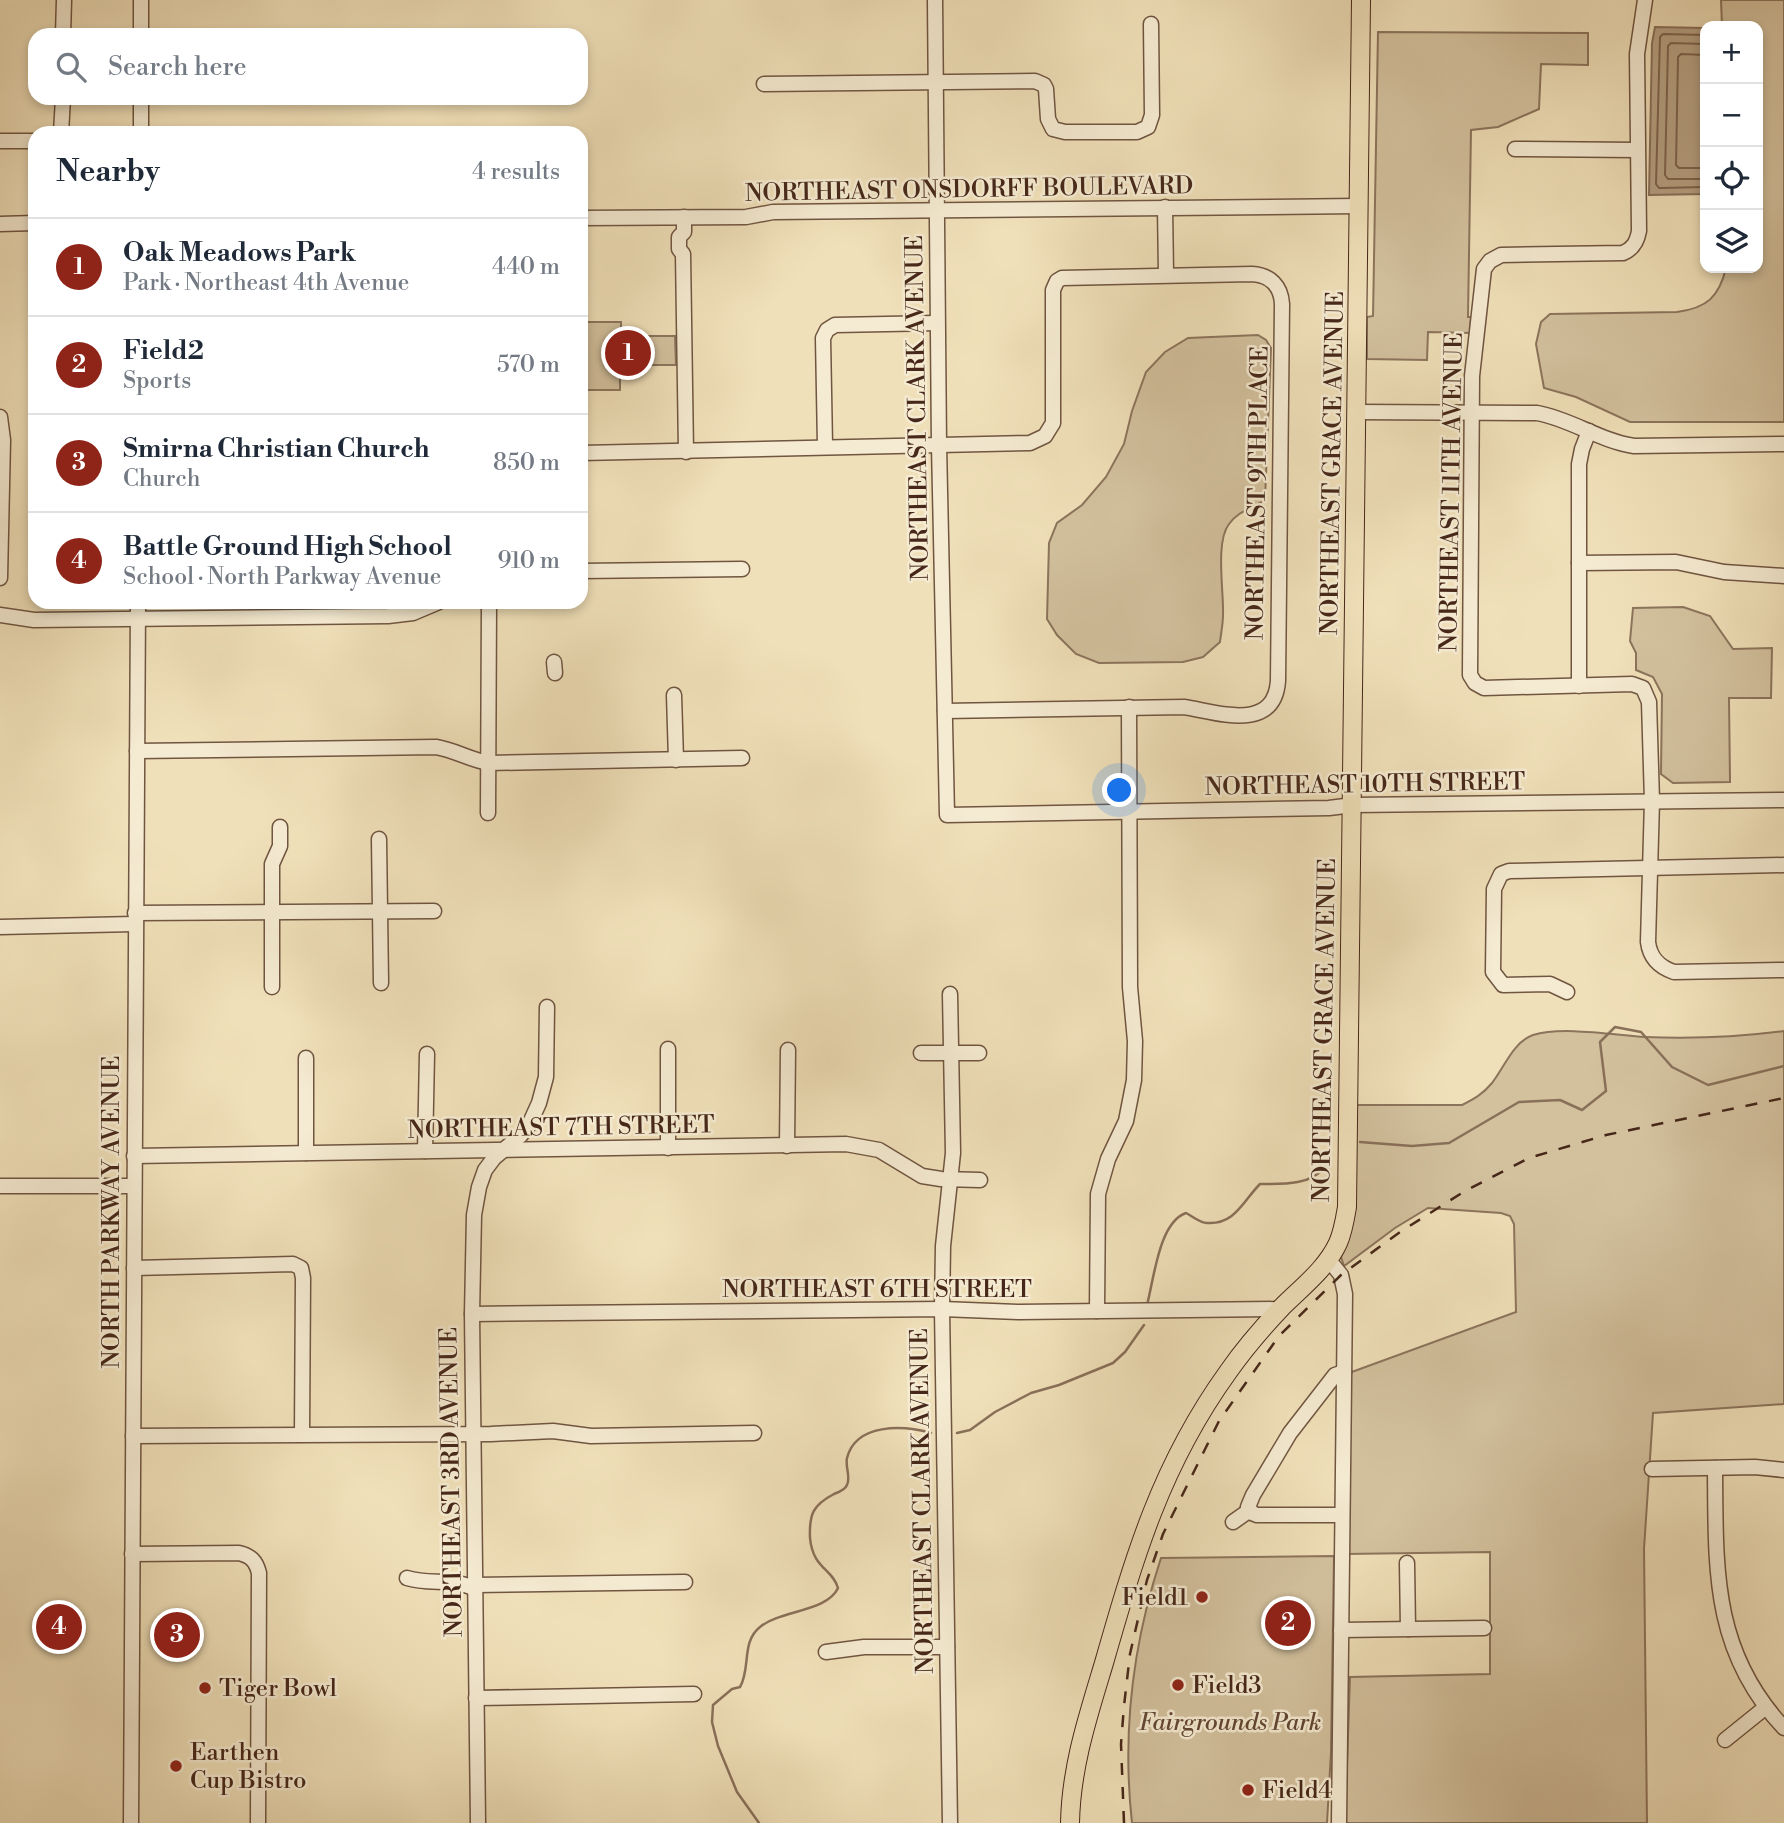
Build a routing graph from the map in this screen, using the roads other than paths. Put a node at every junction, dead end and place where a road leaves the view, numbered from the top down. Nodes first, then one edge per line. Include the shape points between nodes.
1 (64, 0) edge
2 (141, 0) edge
3 (935, 0) edge
4 (1361, 0) edge
5 (1645, 0) edge
6 (1151, 24) dead end
7 (64, 28) edge
8 (141, 28) edge
9 (934, 83) junction
10 (764, 84) dead end
11 (63, 105) edge
12 (141, 105) edge
13 (61, 126) edge
14 (141, 126) edge
15 (0, 141) edge
16 (28, 141) edge
17 (1515, 149) dead end
18 (1637, 150) junction
19 (1359, 206) junction
20 (1165, 207) junction
21 (936, 210) junction
22 (588, 218) edge
23 (28, 223) edge
24 (0, 224) edge
25 (684, 224) junction
26 (1166, 274) junction
27 (937, 323) junction
28 (1357, 412) junction
29 (1472, 414) junction
30 (0, 417) edge
31 (1589, 431) junction
32 (1784, 444) edge
33 (939, 445) junction
34 (825, 446) junction
35 (686, 452) junction
36 (588, 453) edge
37 (1579, 563) junction
38 (742, 569) dead end
39 (588, 571) edge
40 (1784, 576) edge
41 (0, 578) edge
42 (138, 609) edge
43 (255, 609) edge
44 (387, 609) edge
45 (422, 609) edge
46 (489, 609) edge
47 (0, 615) edge
48 (255, 617) junction
49 (138, 619) junction
50 (1579, 685) junction
51 (674, 695) dead end
52 (1129, 707) junction
53 (945, 711) junction
54 (137, 751) junction
55 (742, 758) dead end
56 (676, 760) junction
57 (489, 763) junction
58 (1784, 800) edge
59 (1651, 801) junction
60 (1353, 806) junction
61 (1130, 812) junction
62 (488, 813) dead end
63 (947, 815) joint
64 (279, 827) dead end
65 (379, 839) dead end
66 (1784, 865) edge
67 (1649, 867) junction
68 (272, 911) junction
69 (380, 911) junction
70 (434, 911) dead end
71 (134, 919) junction
72 (0, 927) edge
73 (1784, 970) edge
74 (381, 983) dead end
75 (272, 987) dead end
76 (1567, 992) dead end
77 (950, 994) dead end
78 (547, 1007) dead end
79 (668, 1049) dead end
80 (788, 1049) dead end
81 (921, 1053) dead end
82 (951, 1053) junction
83 (979, 1053) dead end
84 (427, 1055) dead end
85 (306, 1058) dead end
86 (787, 1146) junction
87 (668, 1148) junction
88 (505, 1149) junction
89 (425, 1151) junction
90 (306, 1153) junction
91 (134, 1156) junction
92 (951, 1180) junction
93 (980, 1180) dead end
94 (0, 1186) edge
95 (134, 1186) junction
96 (1328, 1259) junction
97 (134, 1268) junction
98 (942, 1309) junction
99 (1281, 1309) junction
100 (1097, 1311) junction
101 (472, 1314) junction
102 (1344, 1372) junction
103 (302, 1433) junction
104 (473, 1433) junction
105 (754, 1433) dead end
106 (133, 1436) junction
107 (1715, 1468) junction
108 (1652, 1469) dead end
109 (1784, 1470) edge
110 (1250, 1510) junction
111 (1342, 1515) junction
112 (1233, 1521) dead end
113 (132, 1554) junction
114 (1407, 1563) dead end
115 (407, 1578) dead end
116 (685, 1582) dead end
117 (475, 1587) junction
118 (1484, 1628) dead end
119 (1408, 1629) junction
120 (1341, 1630) junction
121 (947, 1647) junction
122 (826, 1652) dead end
123 (694, 1694) dead end
124 (476, 1698) junction
125 (1766, 1707) junction
126 (1784, 1728) edge
127 (1725, 1740) dead end
128 (131, 1823) edge
129 (258, 1823) edge
130 (478, 1823) edge
131 (950, 1823) edge
132 (1070, 1823) edge
133 (1339, 1823) edge

1 - 7 street
2 - 8 street
3 - 9 street, NORTHEAST CLARK AVENUE
4 - 19 main road, NORTHEAST GRACE AVENUE
5 - 18 street via 1637,54
6 - 9 street via 1152,115 1148,127 1137,132 1053,129 1048,119 1048,94 1044,85 1035,81
9 - 10 street
9 - 21 street, NORTHEAST CLARK AVENUE
11 - 13 street
12 - 14 street
15 - 16 street
17 - 18 street
18 - 29 street, NORTHEAST 11TH AVENUE via 1639,231 1631,248 1618,253 1501,255 1484,270
19 - 20 street, NORTHEAST ONSDORFF BOULEVARD
19 - 28 main road, NORTHEAST GRACE AVENUE
20 - 21 street, NORTHEAST ONSDORFF BOULEVARD
20 - 26 street
21 - 25 street, NORTHEAST ONSDORFF BOULEVARD via 773,212
21 - 27 street, NORTHEAST CLARK AVENUE
22 - 25 street, NORTHEAST ONSDORFF BOULEVARD
23 - 24 street
25 - 35 street via 689,249 684,254
26 - 33 street via 1067,276 1058,281 1053,290 1054,414 1045,436 1022,444
26 - 52 street, NORTHEAST 9TH PLACE via 1258,274 1280,292 1278,687 1270,704 1249,715 1184,707
27 - 33 street, NORTHEAST CLARK AVENUE
27 - 34 street via 835,325 827,330 823,338
28 - 29 street
28 - 60 main road, NORTHEAST GRACE AVENUE
29 - 31 street via 1537,413
29 - 50 street, NORTHEAST 11TH AVENUE via 1470,670 1475,683 1489,688
30 - 41 street
31 - 32 street via 1634,446
31 - 37 street via 1580,459
33 - 34 street
33 - 53 street, NORTHEAST CLARK AVENUE
34 - 35 street
35 - 36 street
37 - 40 street via 1676,562 1724,572
37 - 50 street
38 - 39 street
42 - 49 street, NORTH PARKWAY AVENUE
43 - 48 street
44 - 45 street via 413,613
44 - 48 street
46 - 57 street
47 - 49 street via 34,620
48 - 49 street
49 - 54 street, NORTH PARKWAY AVENUE
50 - 59 street via 1632,684 1646,691
51 - 56 street
52 - 53 street
52 - 61 street
53 - 63 street, NORTHEAST CLARK AVENUE
54 - 57 street via 436,747
54 - 71 street, NORTH PARKWAY AVENUE
55 - 56 street
56 - 57 street
57 - 62 street
58 - 59 street, NORTHEAST 10TH STREET
59 - 60 street, NORTHEAST 10TH STREET
59 - 67 street
60 - 61 street, NORTHEAST 10TH STREET
60 - 96 main road, NORTHEAST GRACE AVENUE via 1347,1207
61 - 63 street, NORTHEAST 10TH STREET
61 - 100 street via 1134,1080 1126,1121 1098,1194
64 - 68 street via 280,846 272,864
65 - 69 street
66 - 67 street
67 - 73 street via 1648,942 1656,961 1674,972
67 - 76 street via 1501,874 1494,888 1496,978 1503,985 1550,985
68 - 69 street
68 - 71 street
68 - 75 street
69 - 70 street
69 - 74 street
71 - 72 street
71 - 91 street, NORTH PARKWAY AVENUE
77 - 82 street, NORTHEAST CLARK AVENUE
78 - 88 street, NORTHEAST 3RD AVENUE via 543,1091 528,1125
79 - 87 street
80 - 86 street
81 - 82 street
82 - 83 street
82 - 92 street, NORTHEAST CLARK AVENUE
84 - 89 street
85 - 90 street
86 - 87 street, NORTHEAST 7TH STREET
86 - 92 street, NORTHEAST 7TH STREET via 870,1148 922,1176
87 - 88 street, NORTHEAST 7TH STREET
88 - 89 street, NORTHEAST 7TH STREET
88 - 101 street, NORTHEAST 3RD AVENUE via 485,1170 476,1198
89 - 90 street, NORTHEAST 7TH STREET
90 - 91 street, NORTHEAST 7TH STREET
91 - 95 street, NORTH PARKWAY AVENUE
92 - 93 street, NORTHEAST 7TH STREET
92 - 98 street, NORTHEAST CLARK AVENUE
94 - 95 street
95 - 97 street, NORTH PARKWAY AVENUE
96 - 99 main road, NORTHEAST GRACE AVENUE
96 - 102 street via 1341,1275 1345,1294
97 - 103 street via 293,1264 301,1268
97 - 106 street, NORTH PARKWAY AVENUE
98 - 100 street, NORTHEAST 6TH STREET
98 - 101 street, NORTHEAST 6TH STREET
98 - 121 street, NORTHEAST CLARK AVENUE
99 - 100 street, NORTHEAST 6TH STREET
99 - 132 main road, NORTHEAST GRACE AVENUE via 1228,1371 1159,1491 1133,1561 1083,1734
101 - 104 street, NORTHEAST 3RD AVENUE
102 - 110 street via 1335,1376 1290,1433 1250,1500
102 - 111 street
103 - 104 street
103 - 106 street
104 - 105 street
104 - 117 street, NORTHEAST 3RD AVENUE
106 - 113 street, NORTH PARKWAY AVENUE
107 - 108 street
107 - 109 street
107 - 125 street via 1720,1600 1734,1650
110 - 111 street via 1257,1515
110 - 112 street
111 - 120 street
113 - 128 street, NORTH PARKWAY AVENUE
113 - 129 street via 239,1553 255,1561 259,1573
114 - 119 street
115 - 117 street
116 - 117 street
117 - 124 street, NORTHEAST 3RD AVENUE
118 - 119 street
119 - 120 street
120 - 133 street
121 - 122 street
121 - 131 street, NORTHEAST CLARK AVENUE
123 - 124 street
124 - 130 street, NORTHEAST 3RD AVENUE
125 - 126 street
125 - 127 street

